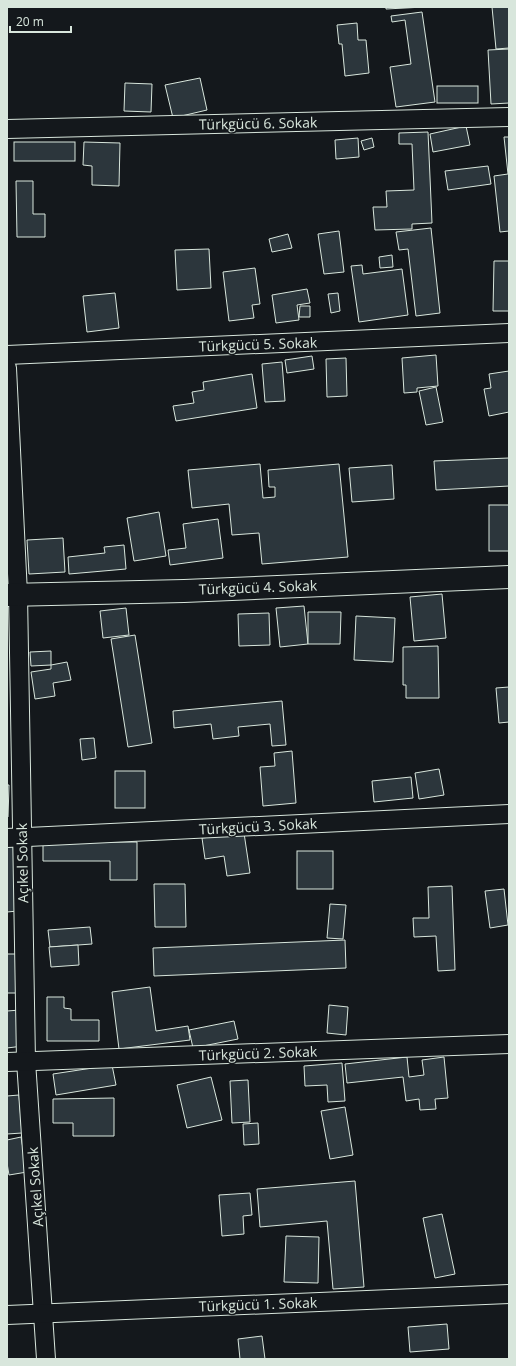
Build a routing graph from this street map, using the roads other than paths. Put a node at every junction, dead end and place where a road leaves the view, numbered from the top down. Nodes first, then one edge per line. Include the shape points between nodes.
1 (509, 117) edge
2 (7, 129) edge
3 (509, 334) edge
4 (7, 355) edge
5 (7, 368) edge
6 (509, 577) edge
7 (12, 595) edge
8 (509, 814) edge
9 (14, 838) edge
10 (509, 1044) edge
11 (26, 1061) junction
12 (7, 1062) edge
13 (509, 1294) edge
14 (43, 1313) junction
15 (7, 1315) edge
16 (46, 1359) edge

1 - 2 street, Türkgücü 6. Sokak
3 - 4 street, Türkgücü 5. Sokak
5 - 7 street, Açıkel Sokak
6 - 7 main road, Türkgücü 4. Sokak via 184,591
7 - 9 street, Açıkel Sokak
8 - 9 street, Türkgücü 3. Sokak
9 - 11 street, Açıkel Sokak
10 - 11 street, Türkgücü 2. Sokak
11 - 12 street, Türkgücü 2. Sokak
11 - 14 street, Açıkel Sokak
13 - 14 street, Türkgücü 1. Sokak
14 - 15 street, Türkgücü 1. Sokak
14 - 16 street, Açıkel Sokak

